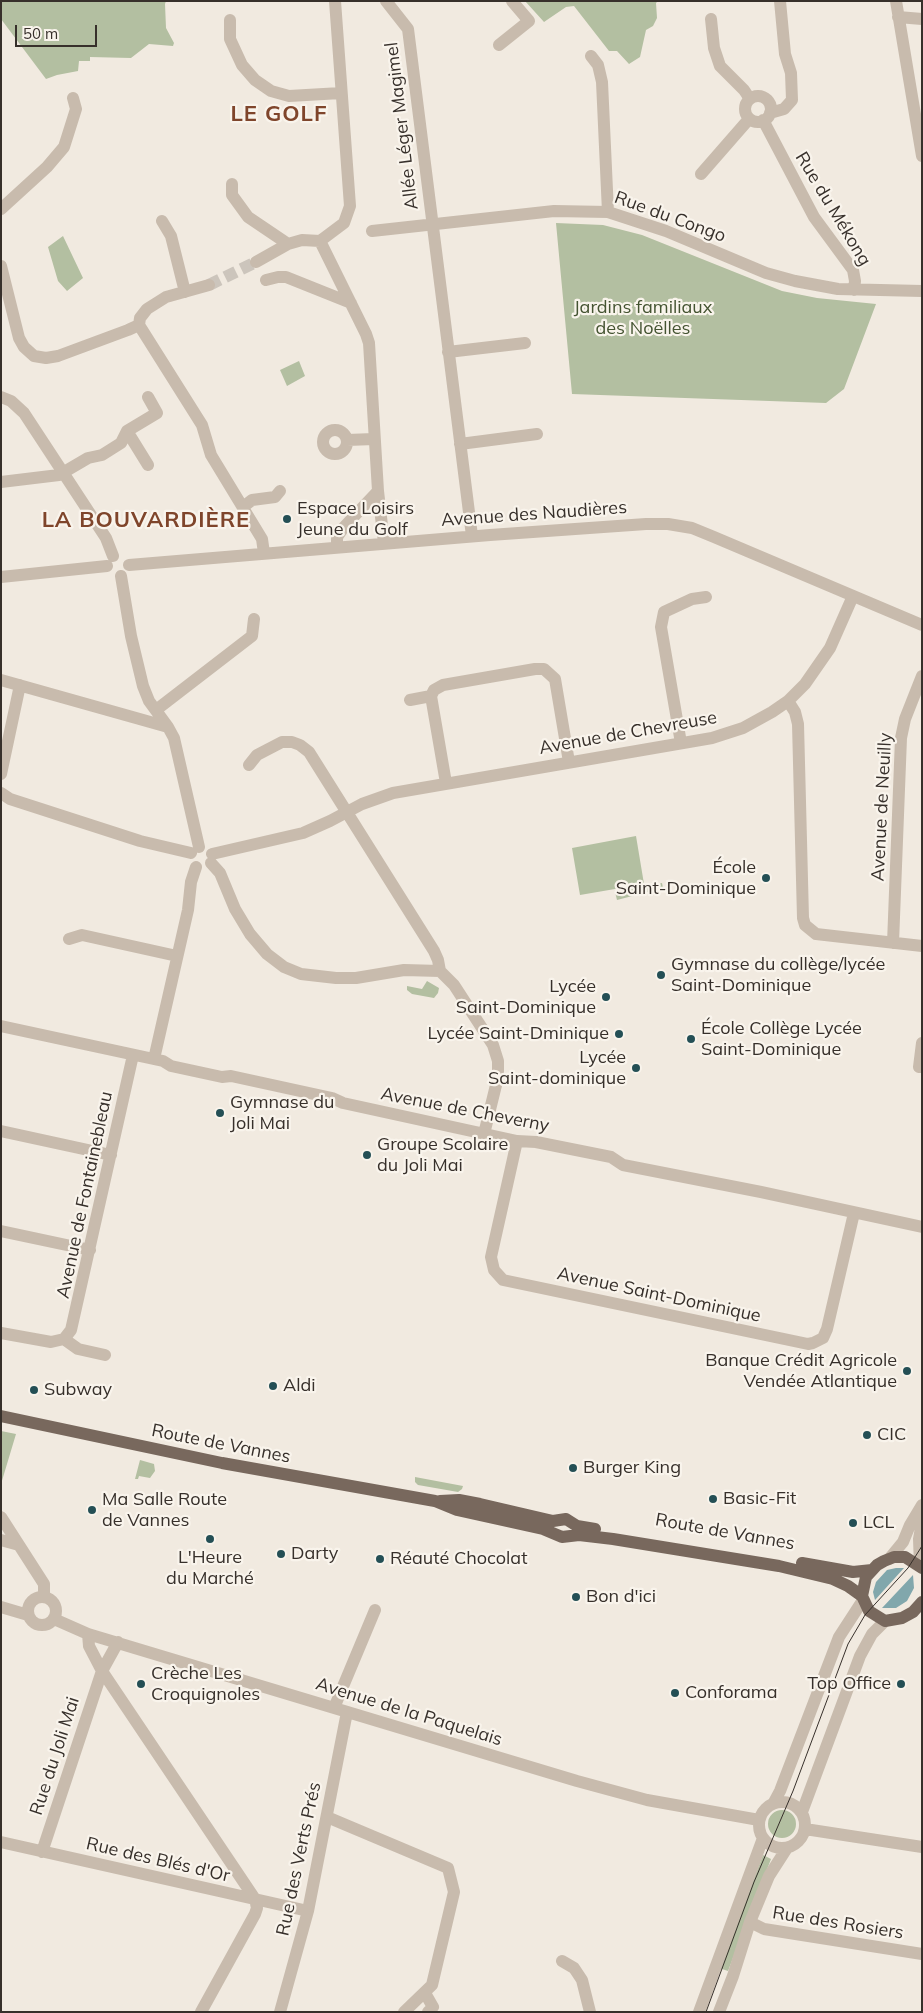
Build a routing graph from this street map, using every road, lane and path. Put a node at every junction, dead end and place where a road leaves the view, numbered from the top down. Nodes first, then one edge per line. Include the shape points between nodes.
1 (335, 1) edge
2 (386, 1) edge
3 (512, 1) edge
4 (896, 1) edge
5 (780, 2) edge
6 (898, 17) junction
7 (712, 19) dead end
8 (922, 19) edge
9 (230, 20) dead end
10 (499, 45) dead end
11 (591, 56) dead end
12 (341, 93) junction
13 (73, 98) dead end
14 (750, 99) junction
15 (766, 117) junction
16 (749, 119) junction
17 (919, 126) edge
18 (922, 156) edge
19 (701, 174) dead end
20 (232, 184) dead end
21 (1, 210) edge
22 (608, 212) junction
23 (162, 221) dead end
24 (432, 224) junction
25 (372, 231) dead end
26 (320, 241) junction
27 (288, 244) junction
28 (256, 262) tunnel mouth
29 (1, 266) edge
30 (266, 280) dead end
31 (209, 286) tunnel mouth
32 (854, 290) junction
33 (922, 291) edge
34 (185, 292) junction
35 (351, 303) junction
36 (139, 325) junction
37 (525, 343) dead end
38 (448, 352) junction
39 (1, 397) edge
40 (148, 397) dead end
41 (127, 432) junction
42 (537, 434) dead end
43 (374, 439) junction
44 (347, 440) dead end
45 (460, 444) junction
46 (148, 465) dead end
47 (63, 474) junction
48 (1, 482) edge
49 (280, 490) dead end
50 (378, 492) junction
51 (366, 504) junction
52 (242, 507) junction
53 (381, 517) junction
54 (472, 536) junction
55 (384, 543) junction
56 (337, 547) junction
57 (264, 553) junction
58 (110, 561) junction
59 (129, 565) junction
60 (120, 576) junction
61 (1, 577) edge
62 (706, 596) dead end
63 (853, 596) junction
64 (254, 619) dead end
65 (922, 625) edge
66 (922, 676) edge
67 (1, 680) edge
68 (20, 685) junction
69 (431, 696) junction
70 (410, 700) dead end
71 (788, 701) junction
72 (152, 706) junction
73 (136, 718) junction
74 (168, 727) junction
75 (681, 742) junction
76 (569, 762) junction
77 (249, 765) dead end
78 (1, 774) edge
79 (446, 783) junction
80 (1, 793) edge
81 (347, 812) junction
82 (195, 850) junction
83 (212, 859) junction
84 (196, 867) junction
85 (68, 939) dead end
86 (893, 943) junction
87 (922, 946) edge
88 (177, 956) junction
89 (440, 971) junction
90 (1, 1026) edge
91 (922, 1043) edge
92 (133, 1055) junction
93 (154, 1059) junction
94 (922, 1067) edge
95 (1, 1131) edge
96 (484, 1134) junction
97 (517, 1141) junction
98 (111, 1155) junction
99 (854, 1213) junction
100 (922, 1227) edge
101 (1, 1231) edge
102 (90, 1250) junction
103 (1, 1333) edge
104 (64, 1339) junction
105 (105, 1355) dead end
106 (1, 1416) edge
107 (435, 1501) junction
108 (922, 1505) edge
109 (1, 1517) edge
110 (922, 1522) edge
111 (566, 1531) junction
112 (1, 1540) edge
113 (19, 1545) junction
114 (888, 1559) junction
115 (921, 1567) edge
116 (872, 1570) junction
117 (44, 1596) junction
118 (862, 1598) junction
119 (922, 1602) edge
120 (1, 1607) edge
121 (375, 1610) dead end
122 (28, 1615) junction
123 (54, 1619) junction
124 (885, 1621) junction
125 (88, 1634) junction
126 (118, 1642) junction
127 (102, 1671) junction
128 (334, 1708) junction
129 (346, 1712) junction
130 (773, 1804) junction
131 (802, 1812) junction
132 (327, 1817) junction
133 (759, 1820) junction
134 (805, 1829) junction
135 (763, 1838) junction
136 (1, 1842) edge
137 (922, 1847) edge
138 (787, 1848) junction
139 (42, 1852) junction
140 (255, 1899) junction
141 (308, 1911) junction
142 (750, 1922) junction
143 (922, 1954) edge
144 (562, 1961) dead end
145 (425, 1993) junction
146 (201, 2012) edge
147 (280, 2012) edge
148 (404, 2012) edge
149 (428, 2012) edge
150 (590, 2012) edge
151 (699, 2012) edge
152 (719, 2012) edge

1 - 12 street
2 - 24 street, Allée Léger Magimel via 408,29
3 - 10 street via 529,21
4 - 6 street
5 - 15 street via 792,100 784,109
6 - 8 street
6 - 17 street
7 - 14 street via 714,48 720,66
9 - 12 street via 230,39 242,65 271,91 289,96
11 - 22 street via 598,65 602,82
12 - 26 street via 350,206 344,223
13 - 21 street via 76,109 64,147
14 - 15 street via 765,98 770,105
14 - 16 street via 745,108
15 - 16 street via 756,122
15 - 32 street, Rue du Mékong via 814,217 853,270
16 - 19 street
17 - 18 street
20 - 27 street via 232,195 248,217
22 - 24 street, Rue du Congo via 554,210
22 - 32 street, Rue du Congo via 666,230 780,278
23 - 34 street via 171,236
24 - 25 street, Rue du Congo
24 - 38 street, Allée Léger Magimel
26 - 27 street via 302,240
26 - 35 street
27 - 28 street
29 - 36 street via 19,338 34,356 58,356
30 - 35 street via 286,277
31 - 34 street
32 - 33 street, Rue du Congo
34 - 36 street via 166,297 146,309
35 - 43 street via 369,343
36 - 52 street via 202,425 211,455
37 - 38 street
38 - 45 street, Allée Léger Magimel
39 - 47 street via 24,413
40 - 41 street via 157,413
41 - 46 street
41 - 47 street via 121,443
42 - 45 street
43 - 44 street
43 - 50 street
45 - 54 street, Allée Léger Magimel
47 - 48 street
47 - 58 street via 106,538
49 - 52 street via 275,497 252,500
50 - 51 street
50 - 53 street
51 - 53 street
51 - 56 street via 340,532
52 - 57 street via 262,539
53 - 55 street
54 - 55 street, Avenue des Naudières
54 - 63 street, Avenue des Naudières via 653,524 685,527 714,536
55 - 56 street, Avenue des Naudières
56 - 57 street, Avenue des Naudières
57 - 59 street, Avenue des Naudières
58 - 59 street via 124,556
58 - 60 street via 112,574
58 - 61 street
59 - 60 street via 126,573
60 - 72 street via 135,655
62 - 75 street via 664,612 661,627
63 - 65 street, Avenue des Naudières
63 - 71 street, Avenue de Chevreuse via 822,661
64 - 72 street via 252,636
66 - 86 street, Avenue de Neuilly via 904,718 901,738
67 - 68 street
68 - 73 street
68 - 78 street
69 - 70 street
69 - 76 street via 443,685 544,669 552,674 556,683
69 - 79 street
71 - 75 street, Avenue de Chevreuse via 764,718 732,732
71 - 86 street via 798,724 805,926 816,934
72 - 73 street via 141,709
72 - 74 street
73 - 74 street
74 - 82 street via 174,738
75 - 76 street, Avenue de Chevreuse
76 - 79 street, Avenue de Chevreuse
77 - 81 street via 257,755 282,742 300,745 309,752
79 - 81 street, Avenue de Chevreuse via 393,793
80 - 82 street via 10,799 140,841
81 - 83 street, Avenue de Chevreuse via 303,833
81 - 89 street via 434,951
82 - 83 street via 207,848
82 - 84 street via 190,860
83 - 84 street via 205,868
83 - 89 street via 235,909 255,942 284,967 301,974 336,978 404,970
84 - 88 street
85 - 88 street via 82,935
86 - 87 street
88 - 93 street
89 - 96 street via 460,994 497,1056 498,1077
90 - 92 street, Avenue de Cheverny
91 - 94 street via 919,1067
92 - 93 street, Avenue de Cheverny
92 - 98 street, Avenue de Fontainebleau
93 - 96 street, Avenue de Cheverny via 171,1066 324,1096 344,1104
95 - 98 street
96 - 97 street, Avenue de Cheverny
97 - 99 street, Avenue de Cheverny via 611,1157 623,1165
97 - 99 street, Avenue Saint-Dominique via 491,1257 494,1270 503,1280 808,1344 823,1338 827,1330
98 - 102 street, Avenue de Fontainebleau
99 - 100 street, Avenue de Cheverny
101 - 102 street
102 - 104 street, Avenue de Fontainebleau via 74,1321
103 - 104 street via 40,1341
104 - 105 street via 78,1349
106 - 107 main road, Route de Vannes via 222,1463
107 - 111 main road, Route de Vannes via 457,1510
107 - 111 main road, Route de Vannes via 459,1500 553,1521 566,1519
108 - 114 street via 902,1542
109 - 113 street
110 - 115 street via 919,1540
111 - 116 main road, Route de Vannes via 606,1531 852,1572
111 - 118 main road, Route de Vannes via 779,1566 833,1580 848,1586
112 - 113 street
113 - 117 street via 44,1584
114 - 115 main road via 905,1557
114 - 116 main road
116 - 118 main road via 864,1583
117 - 122 street via 31,1601
117 - 123 street via 56,1605
118 - 124 main road, Route de Vannes via 869,1611
118 - 130 street via 839,1637
119 - 124 main road via 906,1617
120 - 122 street
121 - 128 street
122 - 123 street via 33,1622 42,1625
123 - 125 street, Avenue de la Paquelais
124 - 131 street via 872,1634 860,1656
125 - 126 street, Avenue de la Paquelais
125 - 127 street via 89,1646
126 - 127 street, Rue du Joli Mai
126 - 128 street, Avenue de la Paquelais
127 - 139 street, Rue du Joli Mai
127 - 140 street
128 - 129 street, Avenue de la Paquelais
129 - 132 street, Rue des Verts Prés
129 - 133 street, Avenue de la Paquelais via 638,1797
130 - 131 street via 789,1802
130 - 133 street via 764,1810
131 - 134 street
132 - 141 street, Rue des Verts Prés
132 - 145 street via 448,1868 454,1892 432,1985
133 - 135 street
134 - 137 street
134 - 138 street via 799,1841
135 - 138 street via 772,1846
135 - 151 street
136 - 139 street, Rue des Blés d'Or
138 - 142 street via 769,1876
139 - 140 street, Rue des Blés d'Or
140 - 141 street, Rue des Blés d'Or
140 - 146 street via 255,1914
141 - 147 street, Rue des Verts Prés
142 - 143 street, Rue des Rosiers via 764,1929
142 - 152 street
144 - 150 street via 574,1968 582,1980
145 - 148 street
145 - 149 street via 433,2008

